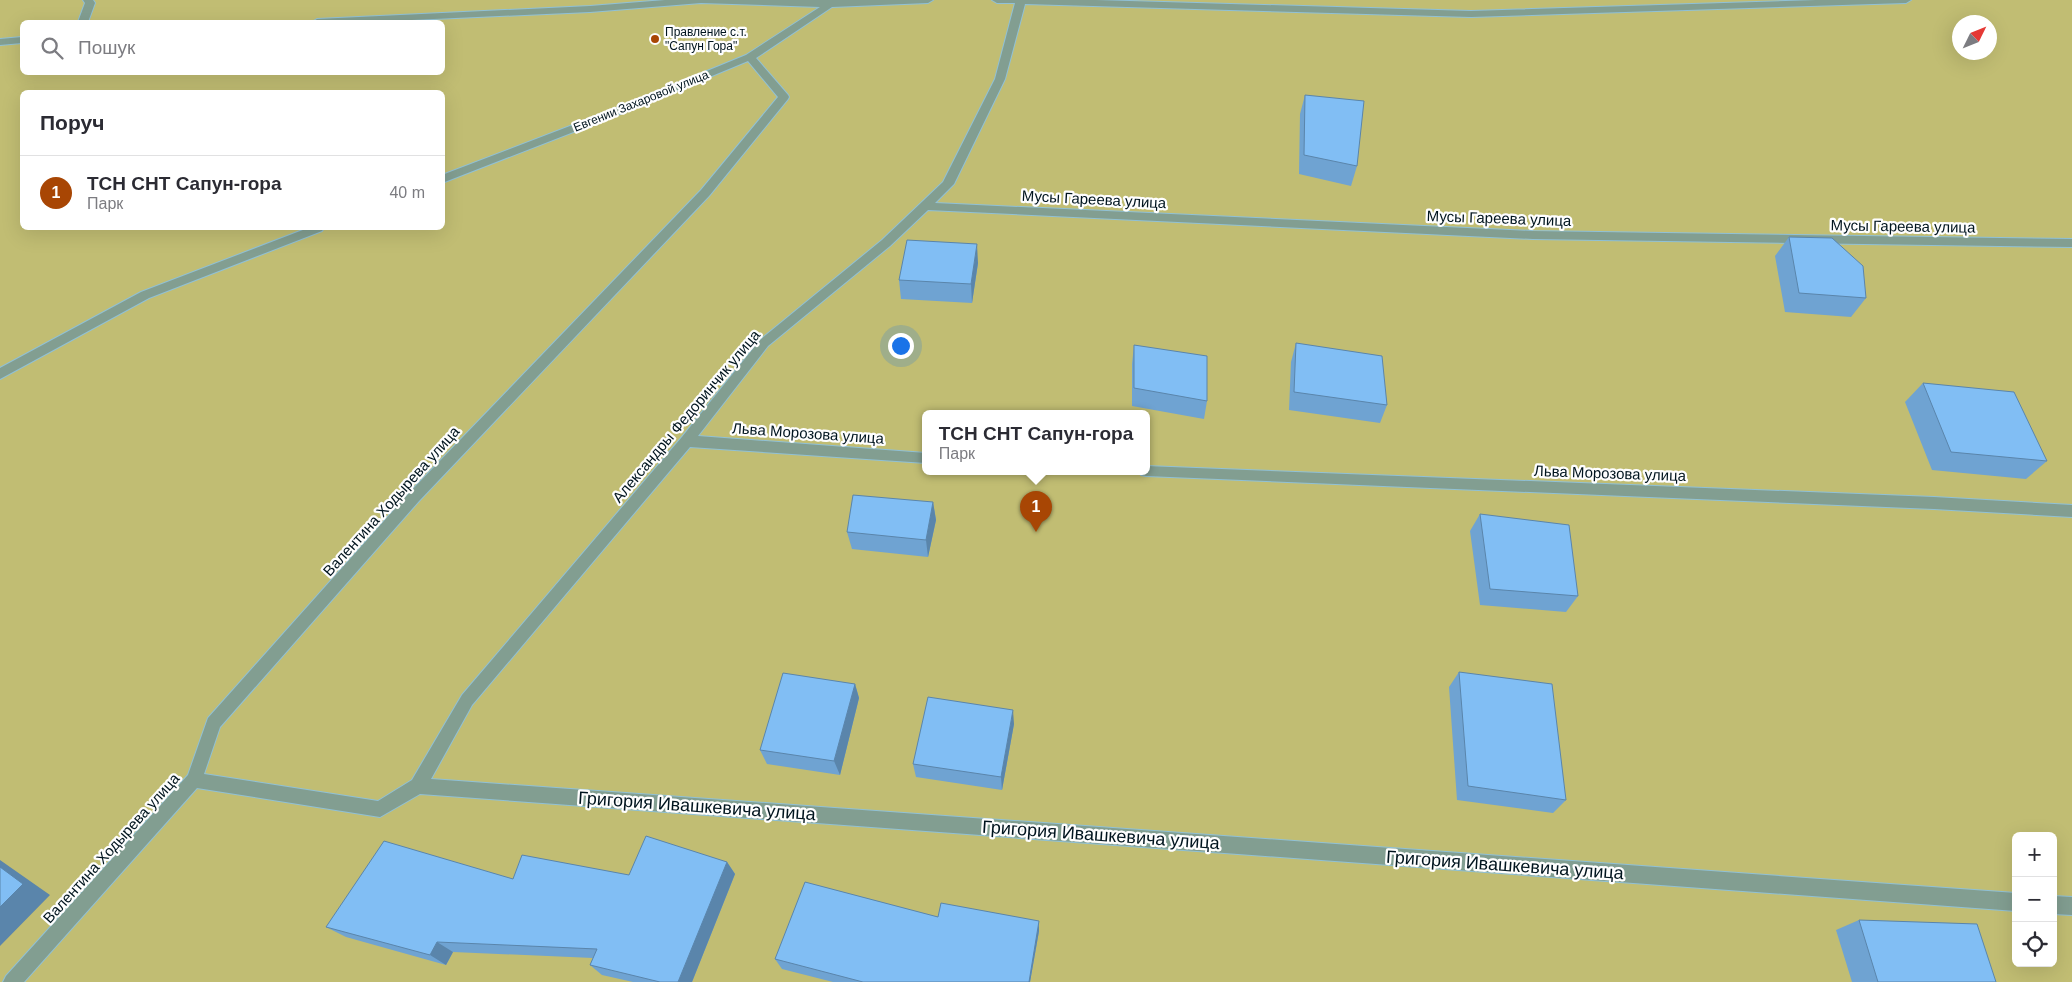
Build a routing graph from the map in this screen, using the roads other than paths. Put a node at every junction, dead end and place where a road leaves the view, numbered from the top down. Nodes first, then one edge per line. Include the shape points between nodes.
1 (928, 0) edge
2 (997, 0) edge
3 (1906, 0) edge
4 (91, 1) edge
5 (1022, 1) edge
6 (831, 4) junction
7 (84, 20) edge
8 (359, 20) edge
9 (20, 40) edge
10 (0, 42) edge
11 (750, 57) junction
12 (445, 178) edge
13 (925, 206) junction
14 (313, 230) edge
15 (2072, 243) edge
16 (0, 374) edge
17 (687, 441) junction
18 (922, 458) edge
19 (1150, 471) edge
20 (2072, 511) edge
21 (194, 780) junction
22 (418, 786) junction
23 (2012, 902) edge
24 (2057, 905) edge
25 (2072, 906) edge
26 (12, 982) edge

1 - 6 lane
2 - 5 lane
3 - 5 lane via 1471,14
4 - 7 lane
5 - 13 lane, Александры Федоринчик улица via 1000,79 948,184
6 - 8 lane via 701,0 590,9
6 - 11 lane, Евгении Захаровой улица
9 - 10 lane
11 - 12 lane, Евгении Захаровой улица
11 - 21 lane, Валентина Ходырева улица via 784,97 705,194 414,497 214,723
13 - 15 lane, Мусы Гареева улица via 1532,235
13 - 17 lane, Александры Федоринчик улица via 886,243 764,343
14 - 16 lane via 146,294
17 - 18 lane, Льва Морозова улица
17 - 22 lane, Александры Федоринчик улица via 468,700
19 - 20 lane, Льва Морозова улица
21 - 22 lane via 380,809
21 - 26 lane, Валентина Ходырева улица
22 - 23 lane, Григория Ивашкевича улица
24 - 25 lane

